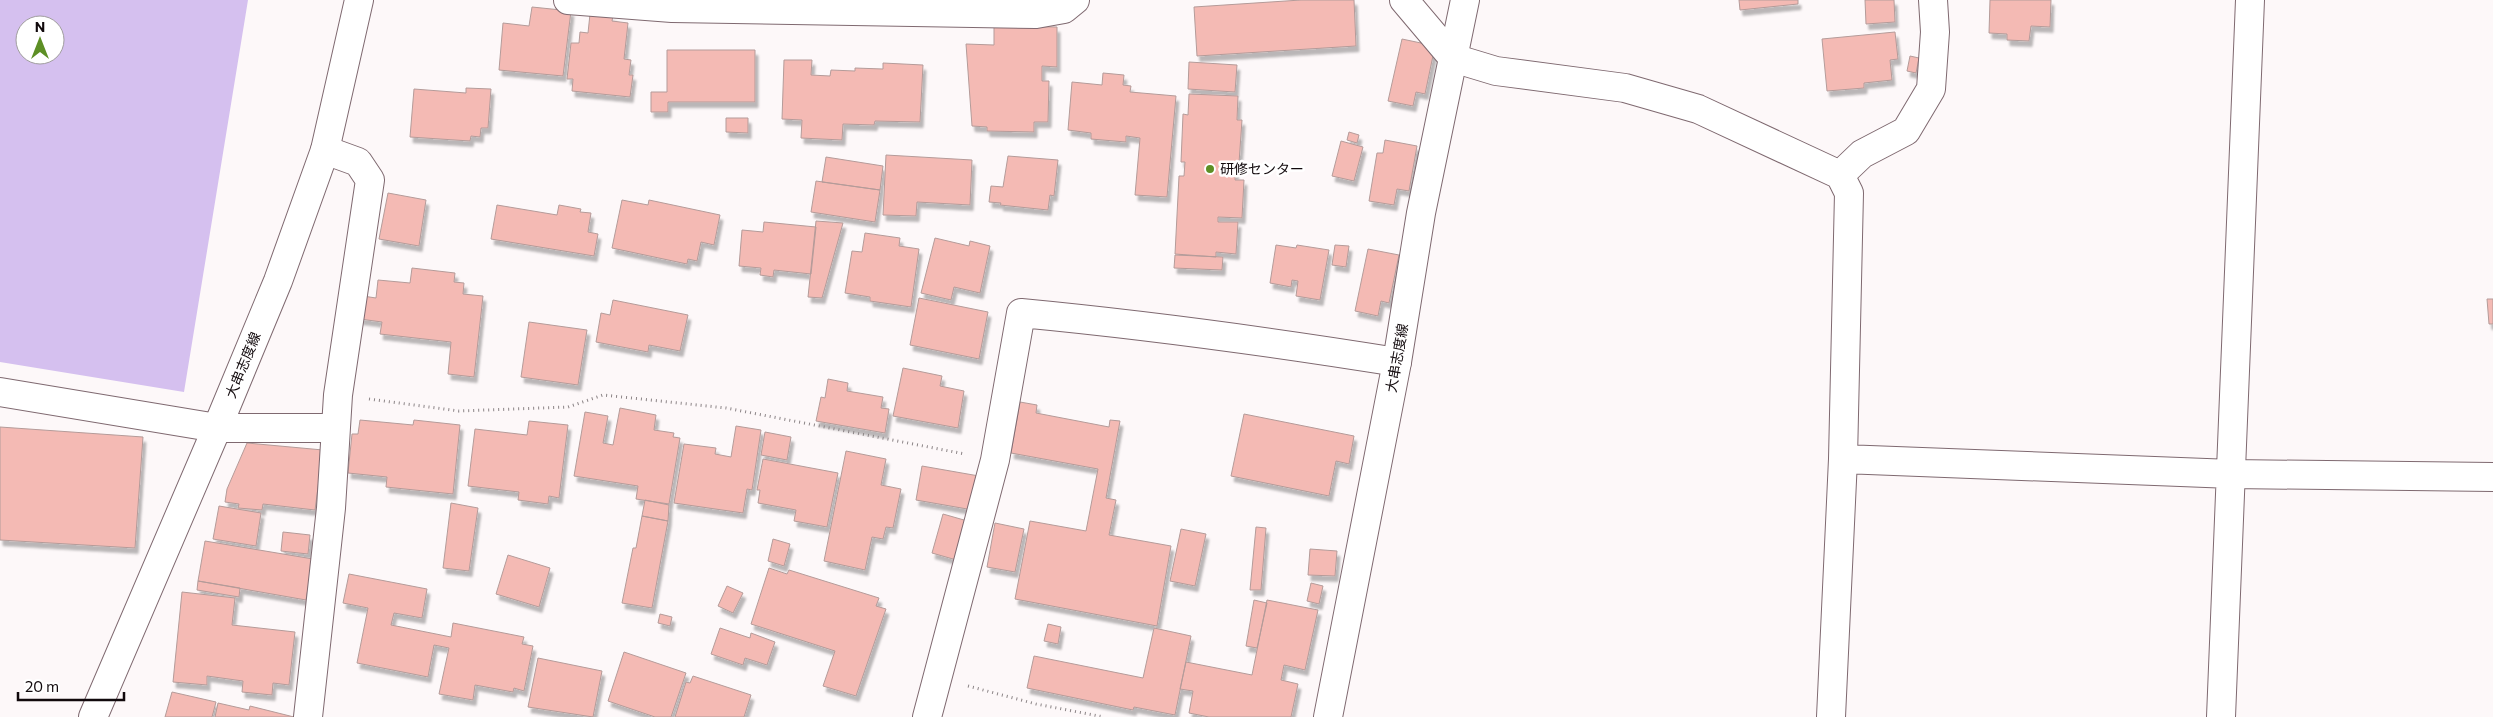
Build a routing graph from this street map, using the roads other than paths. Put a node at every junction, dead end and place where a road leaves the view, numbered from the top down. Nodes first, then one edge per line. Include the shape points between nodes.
1 (359, 0) edge
2 (568, 0) edge
3 (1075, 0) edge
4 (1404, 0) edge
5 (1465, 0) edge
6 (1933, 0) edge
7 (2250, 0) edge
8 (1453, 58) junction
9 (325, 150) junction
10 (1840, 175) junction
11 (1397, 362) junction
12 (0, 392) edge
13 (217, 428) junction
14 (335, 428) junction
15 (1843, 458) junction
16 (2232, 474) junction
17 (2493, 477) edge
18 (93, 717) edge
19 (308, 717) edge
20 (927, 717) edge
21 (1328, 717) edge
22 (1831, 717) edge
23 (2221, 717) edge

1 - 9 street, 大串志度線
2 - 3 street via 672,8 1036,14 1064,9
4 - 8 street
5 - 8 street, 大串志度線
6 - 10 street via 1935,32 1931,89 1906,131 1862,154
7 - 16 street
8 - 10 street via 1496,71 1625,88 1698,109
8 - 11 street, 大串志度線 via 1421,213
9 - 13 street, 大串志度線 via 278,281
9 - 14 street via 358,162 370,180
10 - 15 street via 1849,193
11 - 20 street via 1152,326 1021,313 995,460
11 - 21 street, 大串志度線
12 - 13 street
13 - 14 street
13 - 18 street, 大串志度線
14 - 19 street via 331,508
15 - 16 street
15 - 22 street
16 - 17 street
16 - 23 street

